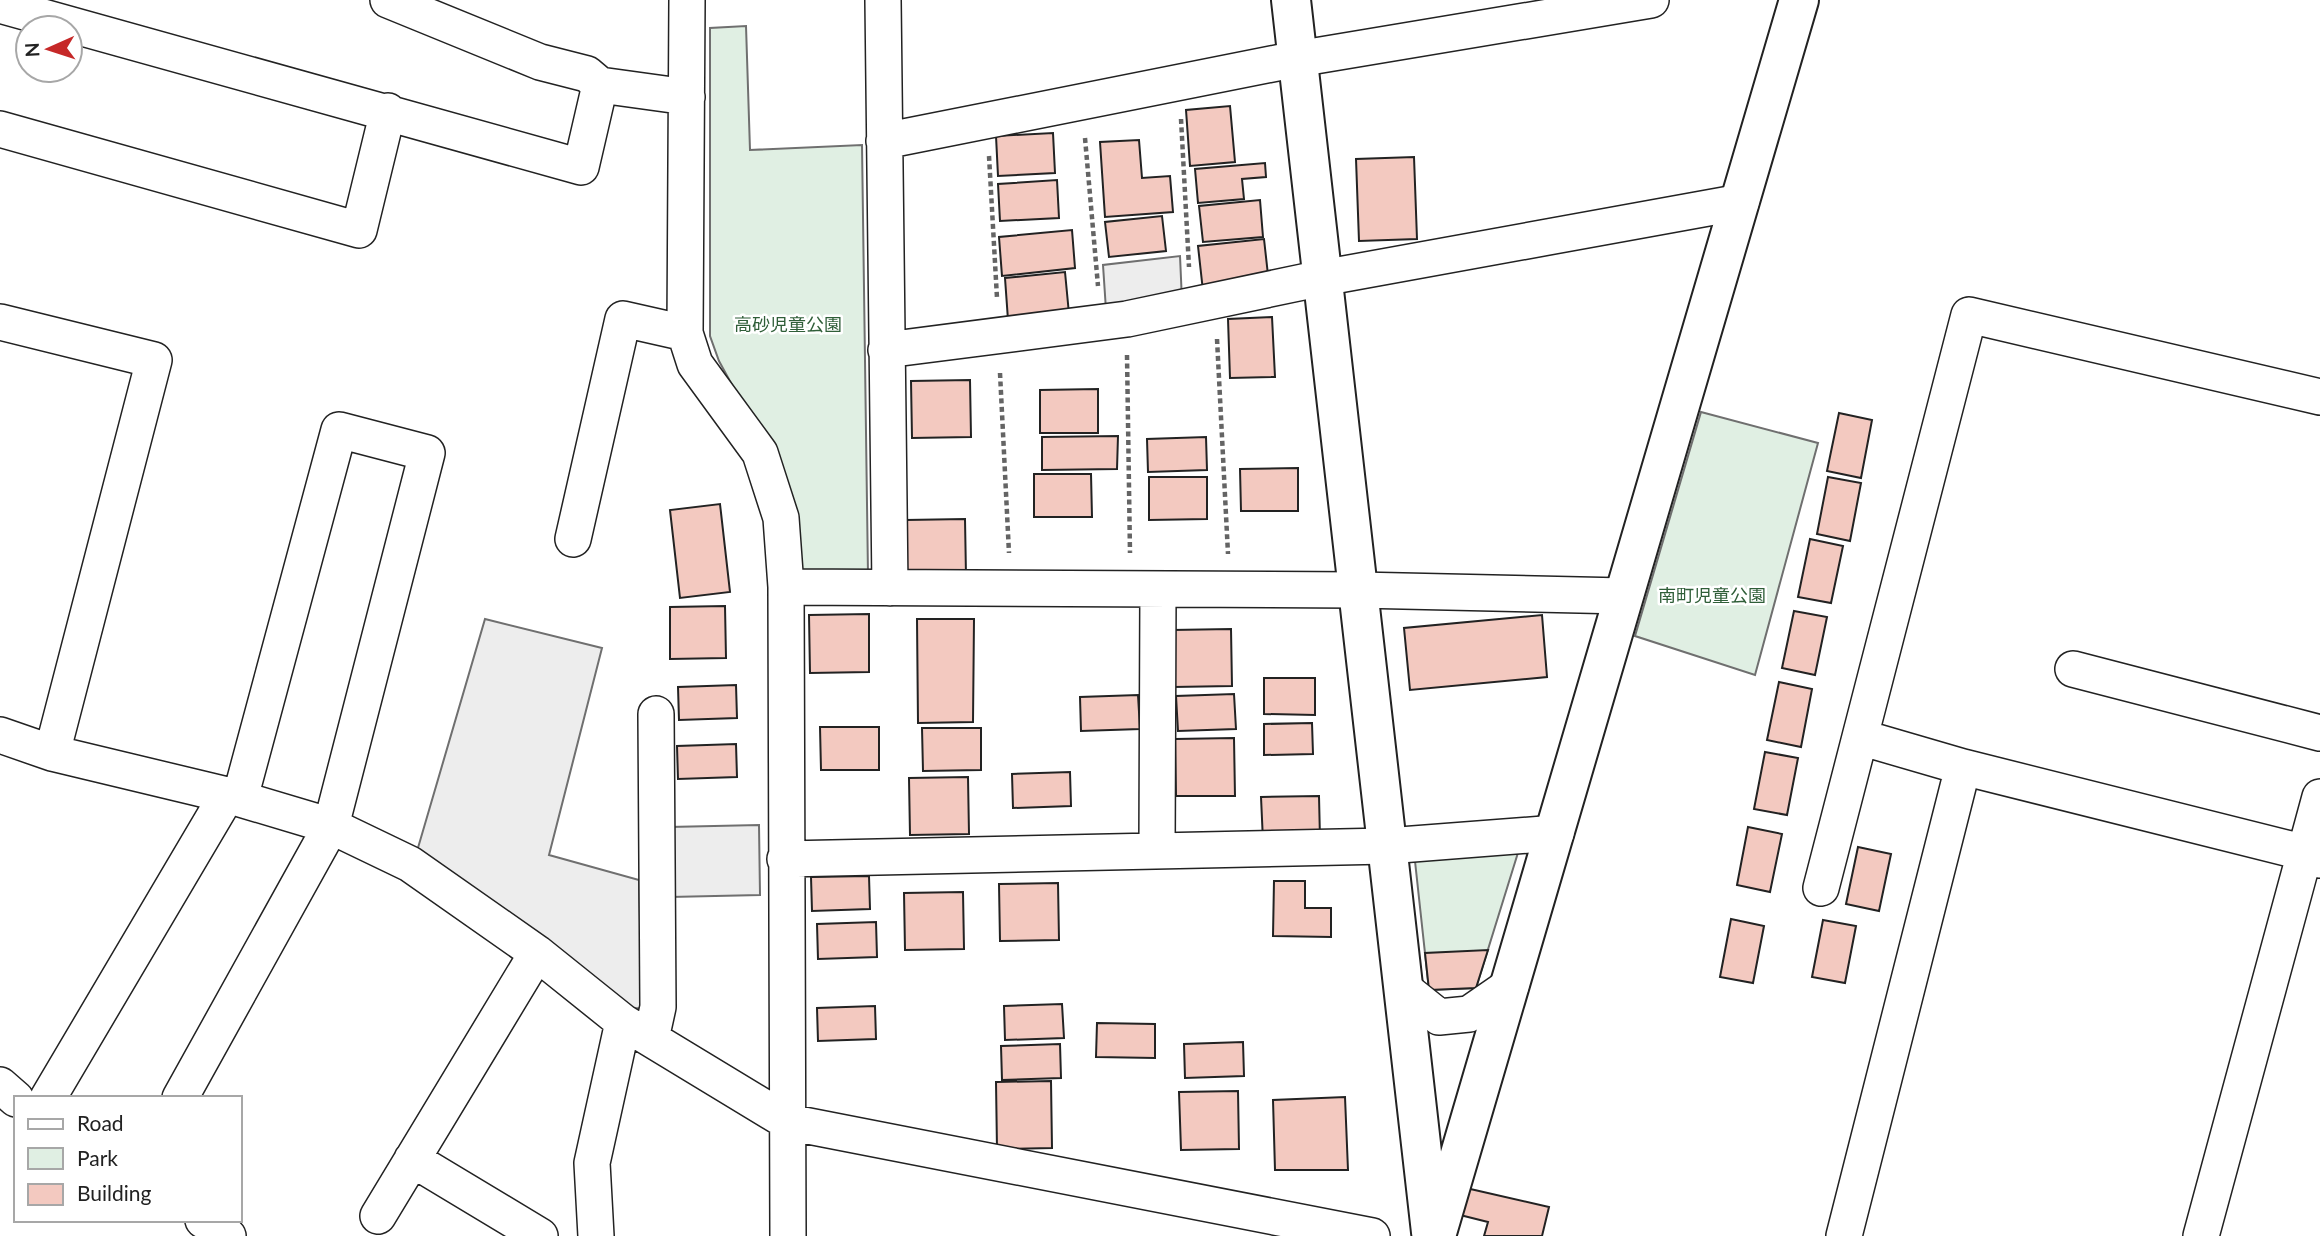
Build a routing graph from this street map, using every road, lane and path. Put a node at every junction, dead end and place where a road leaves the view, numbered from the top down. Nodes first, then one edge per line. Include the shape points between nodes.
1 (387, 0) edge
2 (687, 0) edge
3 (883, 0) edge
4 (1290, 0) edge
5 (1651, 0) edge
6 (1799, 0) edge
7 (0, 5) edge
8 (1519, 11) edge
9 (1297, 59) junction
10 (1179, 83) junction
11 (600, 85) junction
12 (687, 97) junction
13 (1081, 102) junction
14 (388, 111) junction
15 (987, 121) junction
16 (0, 129) edge
17 (884, 141) junction
18 (1741, 202) junction
19 (1322, 278) junction
20 (1203, 304) junction
21 (1114, 321) junction
22 (0, 322) edge
23 (685, 334) junction
24 (999, 336) junction
25 (886, 350) junction
26 (2320, 397) edge
27 (573, 539) dead end
28 (786, 587) junction
29 (890, 588) junction
30 (1011, 589) junction
31 (1145, 589) junction
32 (1230, 590) junction
33 (1358, 590) junction
34 (1624, 596) junction
35 (2073, 669) dead end
36 (656, 714) dead end
37 (2320, 733) edge
38 (0, 735) edge
39 (1860, 737) junction
40 (52, 753) junction
41 (1964, 766) junction
42 (234, 796) junction
43 (2320, 797) edge
44 (331, 826) junction
45 (1556, 833) junction
46 (1387, 846) junction
47 (1157, 851) junction
48 (2313, 856) edge
49 (785, 859) junction
50 (1821, 888) dead end
51 (537, 953) junction
52 (1511, 985) junction
53 (1404, 989) junction
54 (637, 1031) junction
55 (0, 1085) edge
56 (14, 1096) edge
57 (49, 1096) edge
58 (181, 1096) edge
59 (788, 1122) junction
60 (412, 1159) junction
61 (378, 1216) dead end
62 (206, 1222) edge
63 (228, 1236) edge
64 (540, 1236) edge
65 (596, 1236) edge
66 (788, 1236) edge
67 (1372, 1236) edge
68 (1434, 1236) edge
69 (1844, 1236) edge
70 (2201, 1236) edge

1 - 11 street via 540,62 587,74
2 - 12 street
3 - 17 street
4 - 9 street
5 - 8 street
6 - 18 street
7 - 14 street
8 - 9 street
9 - 10 street
9 - 19 street
10 - 13 street
10 - 20 path
11 - 12 street
11 - 14 street via 581,167
12 - 23 street
13 - 15 street
13 - 21 path
14 - 16 street via 359,230
15 - 17 street
15 - 24 path
17 - 25 street
18 - 19 street
18 - 34 street
19 - 20 street
19 - 33 street
20 - 21 street
20 - 32 path
21 - 24 street
21 - 31 path
22 - 40 street via 154,360
23 - 27 street via 623,319
23 - 28 street via 695,364 760,453 781,518
24 - 25 street
24 - 30 path
25 - 29 street
26 - 39 street via 1969,315
28 - 29 street
28 - 49 street
29 - 30 street
30 - 31 street
31 - 32 street
31 - 47 street
32 - 33 street
33 - 34 street
33 - 46 street
34 - 45 street
35 - 37 street
36 - 54 street via 659,1007
38 - 40 street
39 - 41 street
39 - 50 street
40 - 42 street
41 - 48 street
41 - 69 street
42 - 44 street
42 - 44 street via 339,430 427,453
42 - 57 street
43 - 48 street
44 - 51 street via 410,864
44 - 58 street
45 - 46 street
45 - 52 street
46 - 47 street
46 - 53 street
47 - 49 street
48 - 70 street
49 - 59 street
51 - 54 street
51 - 60 street
52 - 53 street via 1469,1014 1439,1017
52 - 68 street
53 - 68 street
54 - 59 street
54 - 65 street via 592,1163
55 - 56 street
59 - 66 street
59 - 67 street
60 - 61 street
60 - 64 street
62 - 63 street

